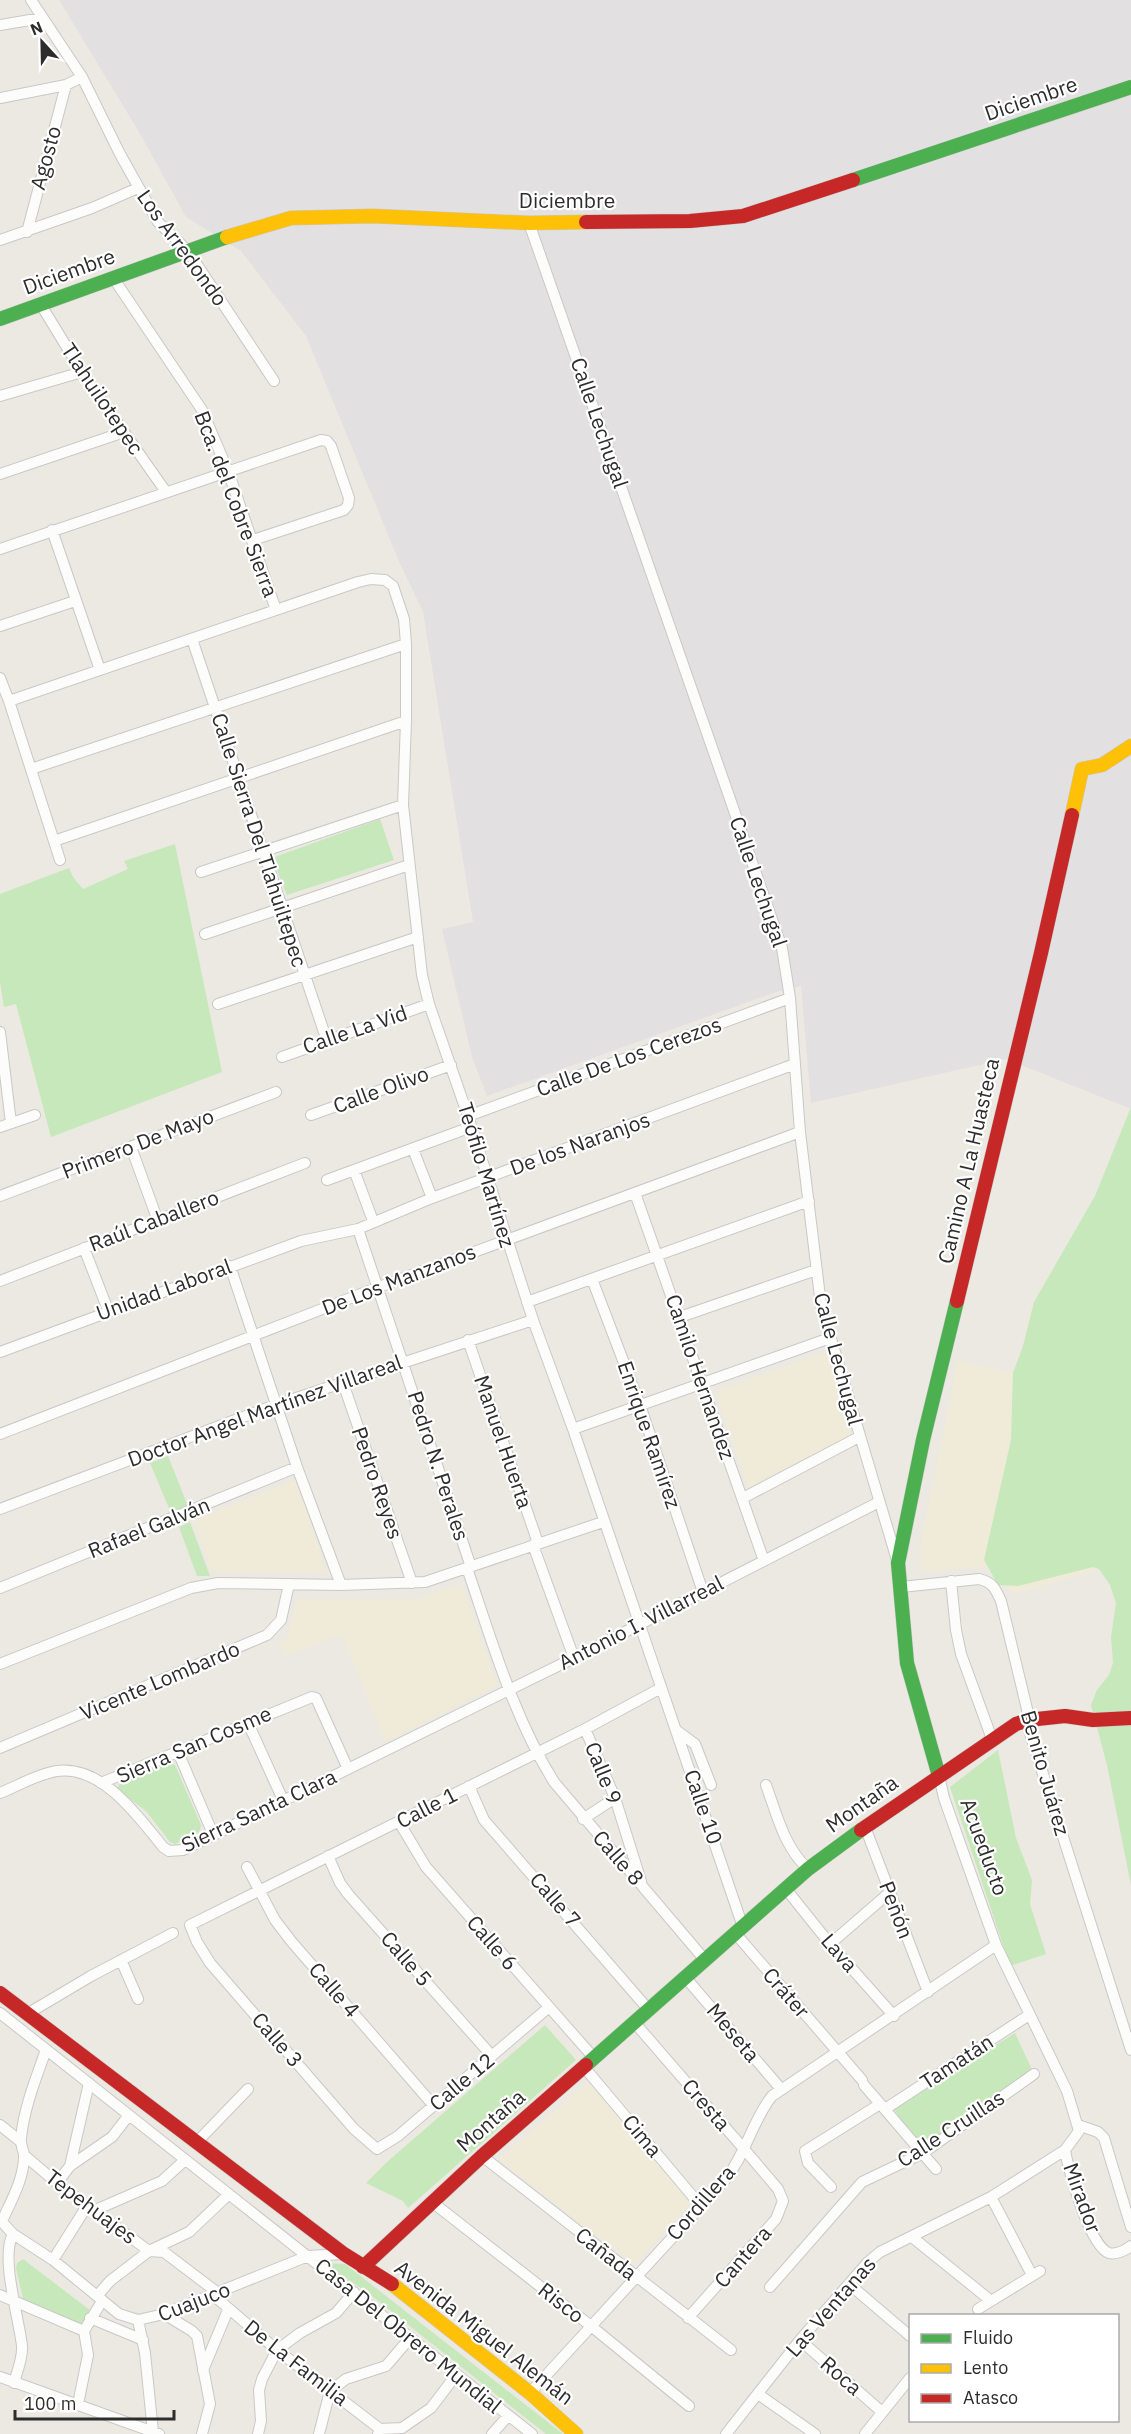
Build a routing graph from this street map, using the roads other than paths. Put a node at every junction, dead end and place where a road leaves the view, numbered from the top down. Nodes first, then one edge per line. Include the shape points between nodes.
1 (32, 0) edge
2 (42, 18) junction
3 (0, 24) edge
4 (82, 77) junction
5 (66, 85) junction
6 (1131, 87) edge
7 (0, 98) edge
8 (138, 188) junction
9 (530, 223) junction
10 (27, 232) junction
11 (0, 240) edge
12 (188, 252) junction
13 (114, 279) junction
14 (41, 305) junction
15 (0, 319) edge
16 (82, 372) junction
17 (274, 381) dead end
18 (0, 396) edge
19 (124, 432) junction
20 (228, 471) junction
21 (0, 474) edge
22 (166, 492) junction
23 (52, 530) junction
24 (254, 540) junction
25 (0, 549) edge
26 (75, 602) junction
27 (276, 610) junction
28 (0, 626) edge
29 (192, 639) junction
30 (406, 644) junction
31 (100, 670) junction
32 (0, 678) edge
33 (9, 701) junction
34 (216, 708) junction
35 (406, 721) junction
36 (1131, 746) edge
37 (31, 769) junction
38 (238, 778) junction
39 (403, 806) junction
40 (54, 841) junction
41 (263, 852) junction
42 (60, 860) dead end
43 (409, 865) junction
44 (201, 872) dead end
45 (282, 908) junction
46 (206, 934) dead end
47 (418, 937) junction
48 (304, 975) junction
49 (790, 998) junction
50 (218, 1004) dead end
51 (429, 1004) junction
52 (0, 1032) edge
53 (327, 1041) junction
54 (282, 1057) dead end
55 (795, 1064) junction
56 (451, 1065) junction
57 (276, 1092) dead end
58 (35, 1115) dead end
59 (311, 1115) dead end
60 (469, 1121) junction
61 (11, 1123) junction
62 (0, 1127) edge
63 (800, 1132) junction
64 (131, 1147) junction
65 (413, 1149) junction
66 (305, 1163) dead end
67 (354, 1170) junction
68 (487, 1179) junction
69 (327, 1180) dead end
70 (635, 1193) junction
71 (0, 1196) edge
72 (432, 1198) junction
73 (809, 1201) junction
74 (158, 1221) junction
75 (373, 1221) junction
76 (358, 1228) junction
77 (331, 1235) joint
78 (506, 1240) junction
79 (84, 1248) junction
80 (658, 1254) junction
81 (230, 1266) junction
82 (816, 1270) junction
83 (1, 1277) edge
84 (592, 1279) junction
85 (379, 1287) junction
86 (527, 1302) junction
87 (108, 1310) junction
88 (680, 1317) junction
89 (533, 1320) junction
90 (253, 1335) junction
91 (830, 1338) junction
92 (468, 1340) junction
93 (0, 1352) edge
94 (404, 1362) junction
95 (343, 1383) junction
96 (702, 1383) junction
97 (275, 1405) junction
98 (640, 1405) junction
99 (573, 1429) junction
100 (0, 1434) edge
101 (859, 1437) junction
102 (297, 1467) junction
103 (743, 1498) junction
104 (879, 1502) junction
105 (0, 1509) edge
106 (603, 1522) junction
107 (536, 1544) junction
108 (764, 1561) junction
109 (898, 1563) junction
110 (469, 1568) junction
111 (951, 1581) junction
112 (412, 1583) junction
113 (289, 1584) junction
114 (341, 1585) junction
115 (901, 1587) junction
116 (0, 1588) edge
117 (703, 1592) junction
118 (639, 1624) junction
119 (574, 1658) junction
120 (0, 1664) edge
121 (661, 1688) junction
122 (508, 1690) junction
123 (1131, 1718) edge
124 (248, 1723) junction
125 (1100, 1724) junction
126 (1131, 1724) edge
127 (1028, 1725) junction
128 (585, 1730) junction
129 (676, 1730) junction
130 (992, 1739) junction
131 (402, 1742) joint
132 (0, 1748) edge
133 (178, 1752) junction
134 (536, 1752) junction
135 (348, 1769) junction
136 (939, 1776) junction
137 (101, 1783) junction
138 (711, 1785) dead end
139 (766, 1785) dead end
140 (470, 1786) junction
141 (0, 1793) edge
142 (615, 1798) junction
143 (283, 1800) junction
144 (583, 1819) junction
145 (399, 1822) junction
146 (865, 1827) junction
147 (213, 1834) junction
148 (328, 1856) junction
149 (247, 1867) dead end
150 (808, 1869) junction
151 (642, 1885) junction
152 (259, 1889) junction
153 (786, 1889) junction
154 (889, 1893) junction
155 (190, 1925) joint
156 (739, 1930) junction
157 (173, 1933) dead end
158 (830, 1944) junction
159 (996, 1945) junction
160 (122, 1960) junction
161 (705, 1960) junction
162 (685, 1977) junction
163 (928, 1992) junction
164 (0, 1993) edge
165 (138, 1999) dead end
166 (548, 2008) junction
167 (648, 2008) junction
168 (27, 2014) junction
169 (3, 2015) edge
170 (1029, 2015) junction
171 (894, 2016) junction
172 (634, 2022) junction
173 (0, 2029) edge
174 (46, 2050) junction
175 (1131, 2050) edge
176 (837, 2052) junction
177 (492, 2056) junction
178 (589, 2062) junction
179 (1034, 2074) dead end
180 (89, 2083) junction
181 (248, 2089) dead end
182 (781, 2090) junction
183 (434, 2106) junction
184 (883, 2106) junction
185 (129, 2115) junction
186 (0, 2125) edge
187 (1079, 2128) junction
188 (20, 2141) junction
189 (196, 2142) junction
190 (373, 2148) joint
191 (744, 2148) junction
192 (1065, 2150) junction
193 (922, 2153) junction
194 (24, 2155) junction
195 (482, 2156) junction
196 (185, 2160) junction
197 (70, 2166) junction
198 (936, 2169) dead end
199 (57, 2183) junction
200 (831, 2187) dead end
201 (778, 2190) joint
202 (229, 2194) junction
203 (991, 2197) junction
204 (432, 2202) junction
205 (700, 2205) junction
206 (90, 2208) junction
207 (1, 2221) edge
208 (1131, 2227) edge
209 (7, 2236) edge
210 (912, 2237) junction
211 (1131, 2246) edge
212 (149, 2251) junction
213 (344, 2254) junction
214 (308, 2256) junction
215 (53, 2260) junction
216 (363, 2267) junction
217 (636, 2277) junction
218 (849, 2284) junction
219 (770, 2287) dead end
220 (354, 2292) junction
221 (216, 2294) junction
222 (0, 2295) edge
223 (100, 2299) junction
224 (990, 2300) junction
225 (12, 2301) junction
226 (978, 2308) dead end
227 (228, 2310) junction
228 (164, 2314) junction
229 (688, 2318) junction
230 (90, 2319) junction
231 (138, 2320) junction
232 (591, 2326) junction
233 (84, 2331) junction
234 (909, 2335) edge
235 (410, 2338) junction
236 (143, 2340) junction
237 (800, 2340) junction
238 (277, 2350) junction
239 (731, 2350) dead end
240 (202, 2370) junction
241 (456, 2375) junction
242 (0, 2378) edge
243 (909, 2379) edge
244 (14, 2383) junction
245 (330, 2391) junction
246 (530, 2393) junction
247 (758, 2394) junction
248 (78, 2404) junction
249 (689, 2406) dead end
250 (882, 2412) junction
251 (511, 2419) junction
252 (405, 2431) edge
253 (379, 2432) edge
254 (156, 2433) edge
255 (202, 2434) edge
256 (258, 2434) edge
257 (319, 2434) edge
258 (492, 2434) edge
259 (518, 2434) edge
260 (532, 2434) edge
261 (576, 2434) edge
262 (726, 2434) edge
263 (815, 2434) edge
264 (865, 2434) edge

1 - 2 street, Los Arredondo
2 - 3 street
2 - 4 street, Los Arredondo
4 - 5 street
4 - 8 street, Los Arredondo
5 - 7 street
5 - 10 street, Agosto
6 - 9 street, Diciembre via 742,216 690,221
8 - 10 street
8 - 12 street, Los Arredondo via 158,222
9 - 12 street, Diciembre via 373,216 291,218
9 - 49 street, Calle Lechugal via 782,948
10 - 11 street
12 - 13 street, Diciembre
12 - 17 street, Los Arredondo
13 - 14 street, Diciembre
13 - 20 street, Bca. del Cobre Sierra via 202,410
14 - 15 street, Diciembre
14 - 16 street, Tlahuilotepec
16 - 18 street
16 - 19 street, Tlahuilotepec
19 - 21 street
19 - 22 street, Tlahuilotepec
20 - 22 street
20 - 24 street, Bca. del Cobre Sierra
20 - 24 street via 321,440 331,446 349,498 344,510
22 - 23 street
23 - 25 street
23 - 26 street
24 - 27 street, Bca. del Cobre Sierra
26 - 28 street
26 - 31 street
27 - 29 street
27 - 30 street, Teófilo Martínez via 358,582 385,580 398,598
29 - 31 street
29 - 34 street, Calle Sierra Del Tlahuiltepec
30 - 34 street
30 - 35 street, Teófilo Martínez
31 - 33 street
32 - 33 street
33 - 37 street
34 - 37 street
34 - 38 street, Calle Sierra Del Tlahuiltepec
35 - 38 street
35 - 39 street, Teófilo Martínez
36 - 109 street, Camino A La Huasteca via 1102,765 1082,769 923,1440
37 - 40 street
38 - 40 street
38 - 41 street, Calle Sierra Del Tlahuiltepec
39 - 41 street
39 - 43 street, Teófilo Martínez
40 - 42 street
41 - 44 street
41 - 45 street, Calle Sierra Del Tlahuiltepec
43 - 45 street
43 - 47 street, Teófilo Martínez
45 - 46 street
45 - 48 street, Calle Sierra Del Tlahuiltepec
47 - 48 street
47 - 51 street, Teófilo Martínez
48 - 50 street
48 - 53 street, Calle Sierra Del Tlahuiltepec
49 - 55 street, Calle Lechugal
49 - 60 street, Calle De Los Cerezos
51 - 53 street, Calle La Vid
51 - 56 street, Teófilo Martínez
52 - 61 street
53 - 54 street, Calle La Vid
55 - 63 street, Calle Lechugal
55 - 68 street, De los Naranjos
56 - 59 street, Calle Olivo
56 - 60 street, Teófilo Martínez
57 - 64 street, Primero De Mayo
58 - 61 street
60 - 65 street, Calle De Los Cerezos
60 - 68 street, Teófilo Martínez
61 - 62 street
63 - 70 street, De Los Manzanos
63 - 73 street, Calle Lechugal
64 - 71 street, Primero De Mayo
64 - 74 street
65 - 67 street, Calle De Los Cerezos
65 - 72 street
66 - 74 street, Raúl Caballero
67 - 69 street, Calle De Los Cerezos
67 - 75 street
68 - 72 street, De los Naranjos
68 - 78 street, Teófilo Martínez
70 - 78 street, De Los Manzanos
70 - 80 street, Camilo Hernandez
72 - 75 street, De los Naranjos
73 - 80 street
73 - 82 street, Calle Lechugal
74 - 79 street, Raúl Caballero
75 - 76 street, De los Naranjos
76 - 77 street, De los Naranjos
76 - 85 street, Pedro N. Perales
77 - 81 street, Unidad Laboral via 301,1241
78 - 85 street, De Los Manzanos
78 - 86 street, Teófilo Martínez
79 - 83 street, Raúl Caballero
79 - 87 street
80 - 84 street
80 - 88 street, Camilo Hernandez
81 - 87 street, Unidad Laboral
81 - 90 street
82 - 88 street
82 - 91 street, Calle Lechugal
84 - 86 street
84 - 98 street, Enrique Ramírez
85 - 90 street, De Los Manzanos
85 - 94 street, Pedro N. Perales
86 - 89 street, Teófilo Martínez
87 - 93 street, Unidad Laboral
88 - 96 street, Camilo Hernandez
89 - 92 street, Doctor Angel Martínez Villareal
89 - 99 street, Teófilo Martínez
90 - 97 street
90 - 100 street, De Los Manzanos
91 - 96 street
91 - 101 street, Calle Lechugal
92 - 94 street, Doctor Angel Martínez Villareal
92 - 107 street, Manuel Huerta
94 - 95 street, Doctor Angel Martínez Villareal
94 - 110 street, Pedro N. Perales
95 - 97 street, Doctor Angel Martínez Villareal
95 - 112 street, Pedro Reyes
96 - 98 street
96 - 103 street, Camilo Hernandez
97 - 102 street
97 - 105 street, Doctor Angel Martínez Villareal
98 - 99 street
98 - 117 street, Enrique Ramírez
99 - 106 street, Teófilo Martínez
101 - 103 street
101 - 104 street, Calle Lechugal
102 - 114 street
102 - 116 street, Rafael Galván
103 - 108 street, Camilo Hernandez
104 - 108 street, Antonio I. Villarreal
104 - 109 street, Calle Lechugal
106 - 107 street
106 - 118 street, Teófilo Martínez
107 - 110 street
107 - 119 street, Manuel Huerta
108 - 117 street, Antonio I. Villarreal
109 - 115 street, Acueducto
110 - 112 street
110 - 122 street, Pedro N. Perales
111 - 115 street, Benito Juárez
111 - 127 street, Benito Juárez via 986,1580 996,1590
111 - 130 street via 961,1654
112 - 114 street
113 - 114 street
113 - 120 street via 191,1588
113 - 132 street, Vicente Lombardo via 281,1620 267,1635
115 - 136 street, Acueducto via 907,1663
117 - 118 street, Antonio I. Villarreal
118 - 119 street, Antonio I. Villarreal
118 - 121 street, Teófilo Martínez
119 - 122 street, Antonio I. Villarreal
121 - 128 street, Calle 1
121 - 129 street, Calle 10
122 - 131 street, Antonio I. Villarreal
122 - 134 street, Pedro N. Perales
123 - 125 street
124 - 133 street, Sierra San Cosme
124 - 135 street, Sierra San Cosme via 306,1698 316,1698
124 - 143 street
125 - 126 street
125 - 127 street, Montaña via 1065,1716
127 - 130 street, Montaña via 1007,1729
127 - 175 street, Benito Juárez
128 - 134 street, Calle 1
128 - 142 street, Calle 9
129 - 138 street via 695,1744
129 - 156 street, Calle 10
130 - 136 street, Montaña
131 - 135 street, Sierra Santa Clara
133 - 137 street, Sierra San Cosme
133 - 147 street
134 - 140 street, Calle 1
134 - 144 street, Calle 8
135 - 143 street, Sierra Santa Clara
136 - 146 street, Montaña
136 - 159 street, Acueducto
137 - 141 street, Sierra San Cosme via 82,1772 58,1771
137 - 147 street, Sierra Santa Clara via 169,1851 183,1850
139 - 150 street via 789,1845
140 - 145 street, Calle 1
140 - 167 street, Calle 7 via 484,1820
142 - 144 street
142 - 151 street, Calle 9
143 - 147 street, Sierra Santa Clara
144 - 151 street, Calle 8
145 - 148 street, Calle 1
145 - 166 street, Calle 6 via 426,1868
146 - 150 street, Montaña
146 - 154 street, Peñón
148 - 152 street, Calle 1
148 - 177 street, Calle 5 via 348,1894
149 - 152 street, Calle 4
150 - 153 street, Montaña
151 - 161 street, Calle 8
152 - 155 street, Calle 1
152 - 183 street, Calle 4 via 291,1941
153 - 156 street, Montaña
153 - 158 street, Lava
154 - 158 street
154 - 163 street, Peñón
155 - 190 street, Calle 3 via 210,1963
156 - 161 street, Montaña
156 - 176 street, Cráter
157 - 160 street
158 - 171 street, Lava
159 - 163 street, Cordillera
159 - 170 street, Acueducto
160 - 165 street
160 - 168 street
161 - 162 street, Montaña
162 - 167 street, Montaña
162 - 182 street, Meseta
163 - 171 street, Cordillera
164 - 168 street
166 - 177 street, Calle 12
166 - 178 street, Calle 6
167 - 172 street, Montaña
168 - 189 street
169 - 173 street
169 - 174 street
170 - 184 street, Tamatán
170 - 187 street, Acueducto via 1067,2091
171 - 176 street, Cordillera
172 - 178 street, Montaña
172 - 191 street, Cresta
174 - 180 street
174 - 188 street
176 - 182 street, Cordillera
176 - 184 street, Cráter
177 - 183 street, Calle 12
178 - 195 street, Montaña
178 - 205 street, Cima
179 - 193 street, Calle Cruillas
180 - 185 street
180 - 197 street
181 - 189 street
182 - 191 street, Cordillera via 763,2108
183 - 190 street, Calle 12 via 388,2144
184 - 193 street, Cráter
184 - 200 street, Tamatán via 805,2151 808,2163
185 - 196 street
185 - 197 street via 112,2137
186 - 188 street
187 - 192 street, Las Ventanas
187 - 208 street, Mirador via 1098,2132 1104,2138
188 - 194 street
189 - 213 street
191 - 201 street, Cresta
191 - 205 street, Cordillera via 732,2171
192 - 203 street, Las Ventanas
192 - 211 street, Mirador via 1080,2205 1101,2246 1109,2253
193 - 198 street, Cráter
193 - 219 street, Calle Cruillas via 862,2182
194 - 199 street, Tepehuajes
194 - 207 street via 16,2192
195 - 204 street, Montaña
195 - 217 street, Cañada
196 - 202 street
196 - 206 street via 162,2181
197 - 199 street
199 - 206 street, Tepehuajes
201 - 229 street, Cantera via 783,2204 776,2219
202 - 212 street via 189,2232
202 - 214 street
203 - 210 street, Las Ventanas
203 - 224 street via 1036,2273
204 - 216 street, Montaña
204 - 232 street, Risco
205 - 217 street, Cordillera
206 - 212 street, Tepehuajes
206 - 215 street
207 - 209 street, Cuajuco
209 - 215 street, Cuajuco
209 - 225 street
210 - 218 street, Las Ventanas via 880,2252
210 - 224 street
212 - 221 street, Tepehuajes via 164,2252
212 - 223 street via 110,2281
213 - 214 street, Cuajuco
213 - 216 street
214 - 220 street, Casa Del Obrero Mundial
214 - 221 street, Cuajuco
215 - 223 street, Cuajuco
216 - 246 street, Avenida Miguel Alemán via 395,2286
217 - 229 street, Cañada
217 - 232 street, Cordillera
218 - 234 street
218 - 237 street, Las Ventanas
220 - 235 street, Casa Del Obrero Mundial
220 - 238 street via 336,2313
221 - 227 street, De La Familia
221 - 228 street, Cuajuco
222 - 225 street
223 - 230 street
223 - 231 street, Cuajuco via 119,2314
224 - 226 street
225 - 233 street
225 - 244 street via 22,2347
227 - 238 street, De La Familia
227 - 240 street
228 - 231 street, Cuajuco
228 - 240 street via 197,2336
229 - 239 street, Cañada
230 - 233 street
230 - 236 street
231 - 236 street
232 - 246 street, Cordillera
232 - 249 street, Risco
233 - 248 street via 88,2355
235 - 241 street, Casa Del Obrero Mundial
235 - 245 street via 386,2366 346,2379
236 - 254 street
237 - 247 street, Las Ventanas
237 - 250 street, Roca
238 - 245 street, De La Familia
238 - 256 street via 259,2390
240 - 255 street via 210,2404
241 - 251 street, Casa Del Obrero Mundial
241 - 252 street via 431,2408
242 - 244 street
243 - 250 street
244 - 248 street
245 - 253 street, De La Familia
245 - 257 street
246 - 261 street, Avenida Miguel Alemán
247 - 262 street, Las Ventanas
247 - 263 street
248 - 254 street
250 - 264 street
251 - 258 street
251 - 259 street, Casa Del Obrero Mundial
251 - 260 street, Casa Del Obrero Mundial
252 - 253 street

